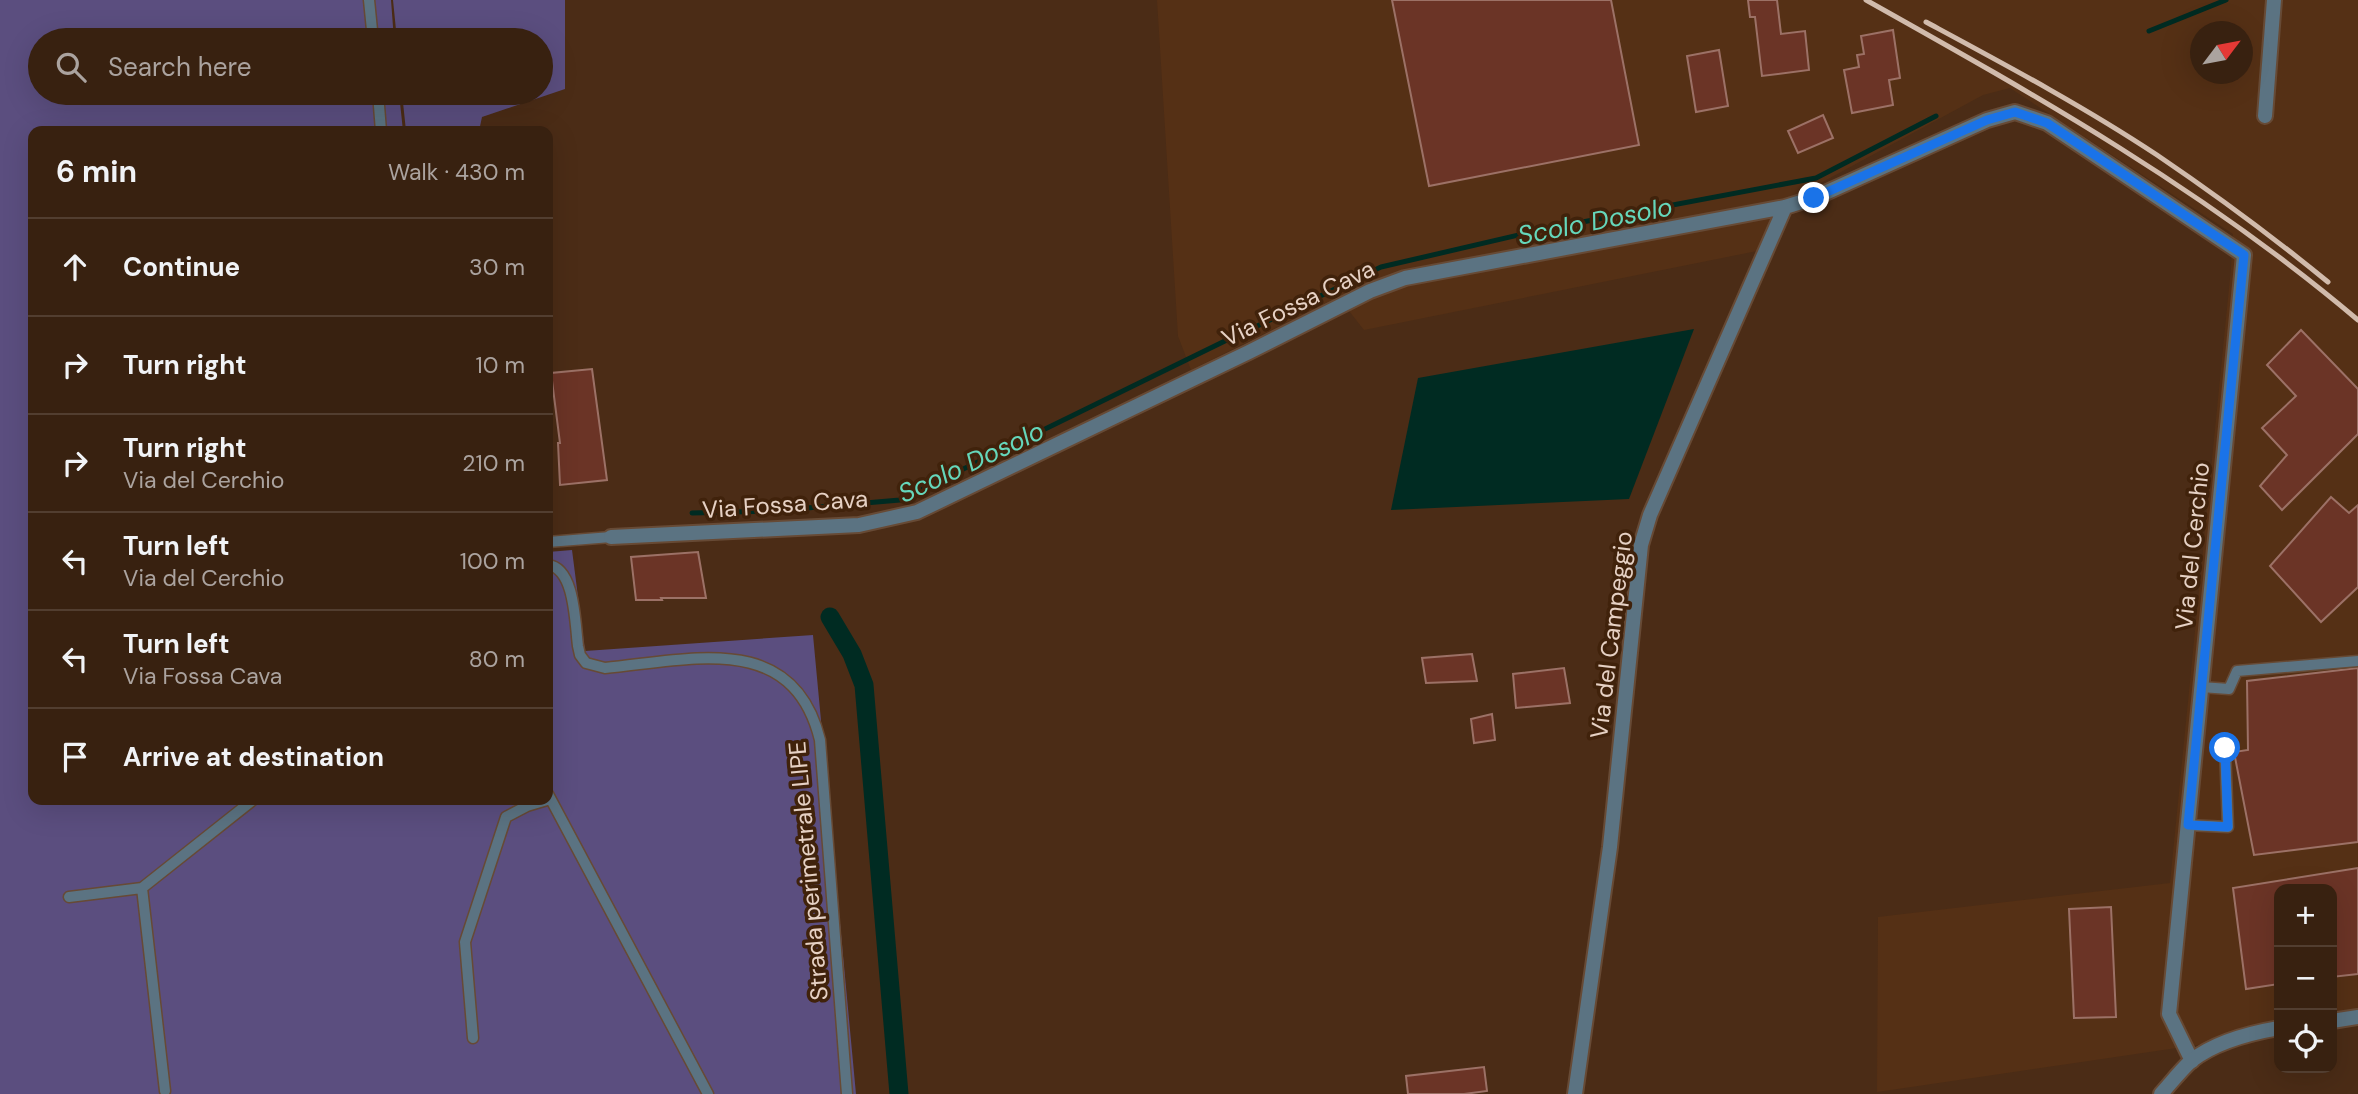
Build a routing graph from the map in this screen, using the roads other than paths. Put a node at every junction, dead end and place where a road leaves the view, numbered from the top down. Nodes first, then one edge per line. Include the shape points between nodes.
1 (369, 0) edge
2 (2274, 0) edge
3 (372, 28) edge
4 (379, 105) edge
5 (2015, 112) joint
6 (2265, 116) dead end
7 (381, 126) edge
8 (1785, 207) junction
9 (611, 537) joint
10 (553, 542) edge
11 (553, 566) edge
12 (2358, 661) edge
13 (2201, 687) junction
14 (2225, 748) dead end
15 (247, 805) edge
16 (530, 805) edge
17 (552, 805) edge
18 (2188, 825) junction
19 (142, 888) junction
20 (69, 897) dead end
21 (2358, 1017) edge
22 (2337, 1020) edge
23 (2274, 1029) edge
24 (473, 1038) dead end
25 (2192, 1061) junction
26 (165, 1091) dead end
27 (708, 1094) edge
28 (847, 1094) edge
29 (1575, 1094) edge
30 (2161, 1094) edge

1 - 3 lane
2 - 6 street
4 - 7 lane
5 - 8 street, Via Fossa Cava
5 - 13 street, Via del Cerchio via 2047,123 2244,255
8 - 9 street, Via Fossa Cava via 1405,278 955,495 894,519 859,525
8 - 29 street, Via del Campeggio via 1641,545 1610,847
9 - 10 lane
11 - 28 lane, Strada perimetrale LIPE via 568,581 578,646 586,663 605,667 732,658 781,676 807,704 820,740
12 - 13 lane via 2237,671 2229,689
13 - 18 street, Via del Cerchio
14 - 18 lane via 2228,827
15 - 19 lane
16 - 24 lane via 506,817 465,942
17 - 27 lane
18 - 25 street, Via del Cerchio via 2169,1014
19 - 20 lane
19 - 26 lane
21 - 22 street
23 - 25 street via 2214,1047
25 - 30 street

